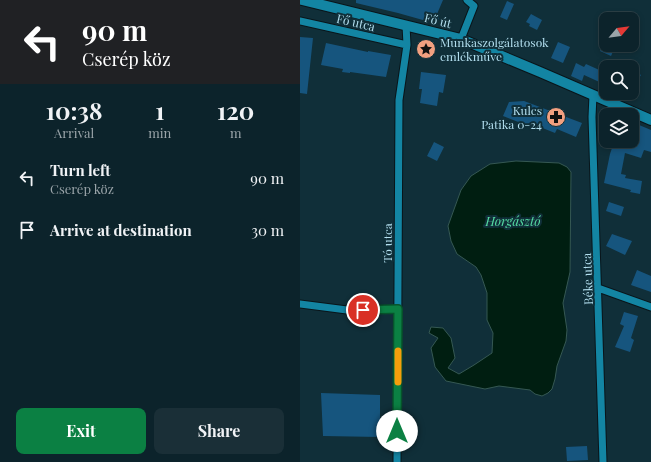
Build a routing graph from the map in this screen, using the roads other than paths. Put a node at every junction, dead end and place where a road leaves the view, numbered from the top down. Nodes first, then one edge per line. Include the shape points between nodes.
1 (302, 0) edge
2 (467, 0) edge
3 (476, 3) edge
4 (300, 21) edge
5 (406, 25) junction
6 (461, 39) junction
7 (407, 45) junction
8 (593, 95) junction
9 (651, 120) edge
10 (598, 288) junction
11 (300, 304) edge
12 (651, 307) edge
13 (398, 309) junction
14 (397, 462) edge
15 (603, 462) edge

1 - 5 main road, Fő út
2 - 3 street
3 - 6 street
4 - 7 street, Fő utca
5 - 6 main road, Fő út
5 - 7 street, Tó utca
6 - 8 main road, Fő út
7 - 13 street, Tó utca via 399,100
8 - 9 main road, Fő út
8 - 10 street, Béke utca
10 - 12 street
10 - 15 street, Béke utca
11 - 13 street via 348,310
13 - 14 street, Tó utca

